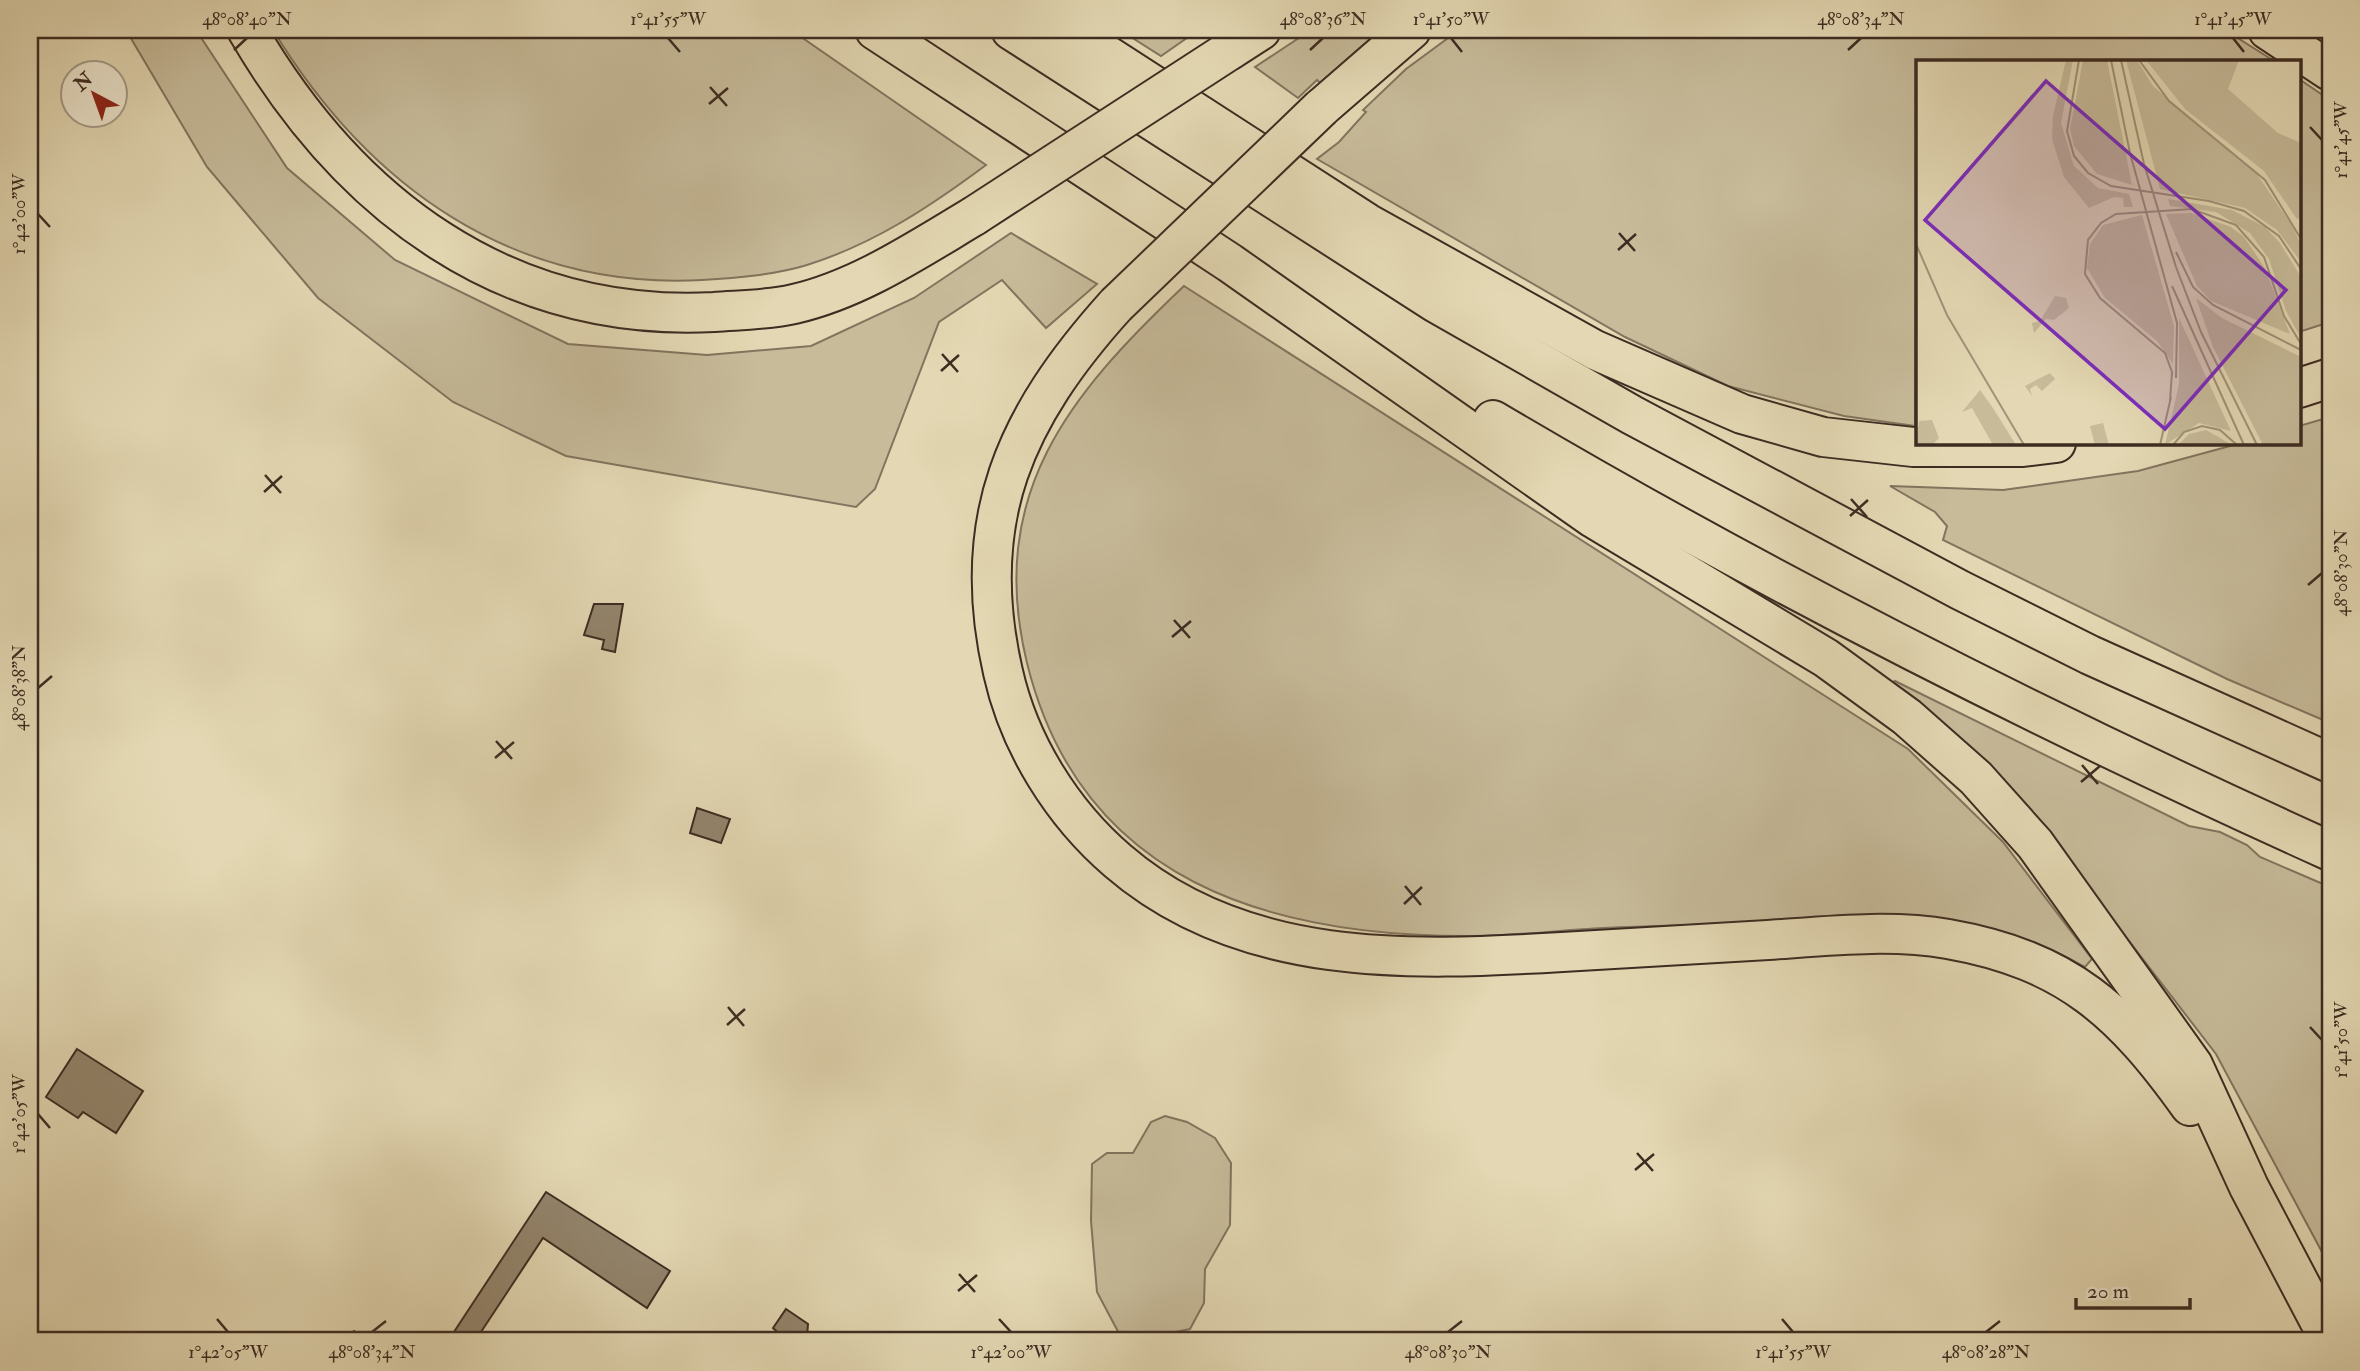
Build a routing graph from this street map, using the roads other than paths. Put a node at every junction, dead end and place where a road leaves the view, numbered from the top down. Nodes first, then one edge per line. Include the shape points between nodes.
1 (247, 30) edge
2 (875, 30) edge
3 (1011, 30) edge
4 (1068, 30) edge
5 (1411, 30) edge
6 (2268, 30) edge
7 (1245, 40) edge
8 (2330, 72) edge
9 (1230, 263) junction
10 (2330, 378) edge
11 (2300, 388) edge
12 (2048, 444) edge
13 (2330, 763) edge
14 (2330, 851) edge
15 (2249, 1187) junction
16 (2330, 1341) edge

1 - 7 highway, bridge via 283,87 327,140 383,200 451,249 559,295 678,313 793,304 871,275 974,216
2 - 9 highway
3 - 13 highway via 1436,303 1632,415 2090,655
4 - 12 highway via 1367,223 1595,350 1742,414 1823,437 1913,447
5 - 15 highway, bridge via 1321,108 1116,305 1071,355 1038,404 1003,492 995,527 990,603 1006,686 1042,771 1095,841 1159,893 1237,930 1317,950 1354,955 1497,955 1900,935 1945,939 2028,961 2095,998 2149,1049
6 - 8 highway
9 - 14 highway via 1609,488 1850,619 2062,726
9 - 15 highway via 1593,518 1826,658 1907,717 1976,778 2035,844 2193,1065
10 - 11 highway
15 - 16 highway

